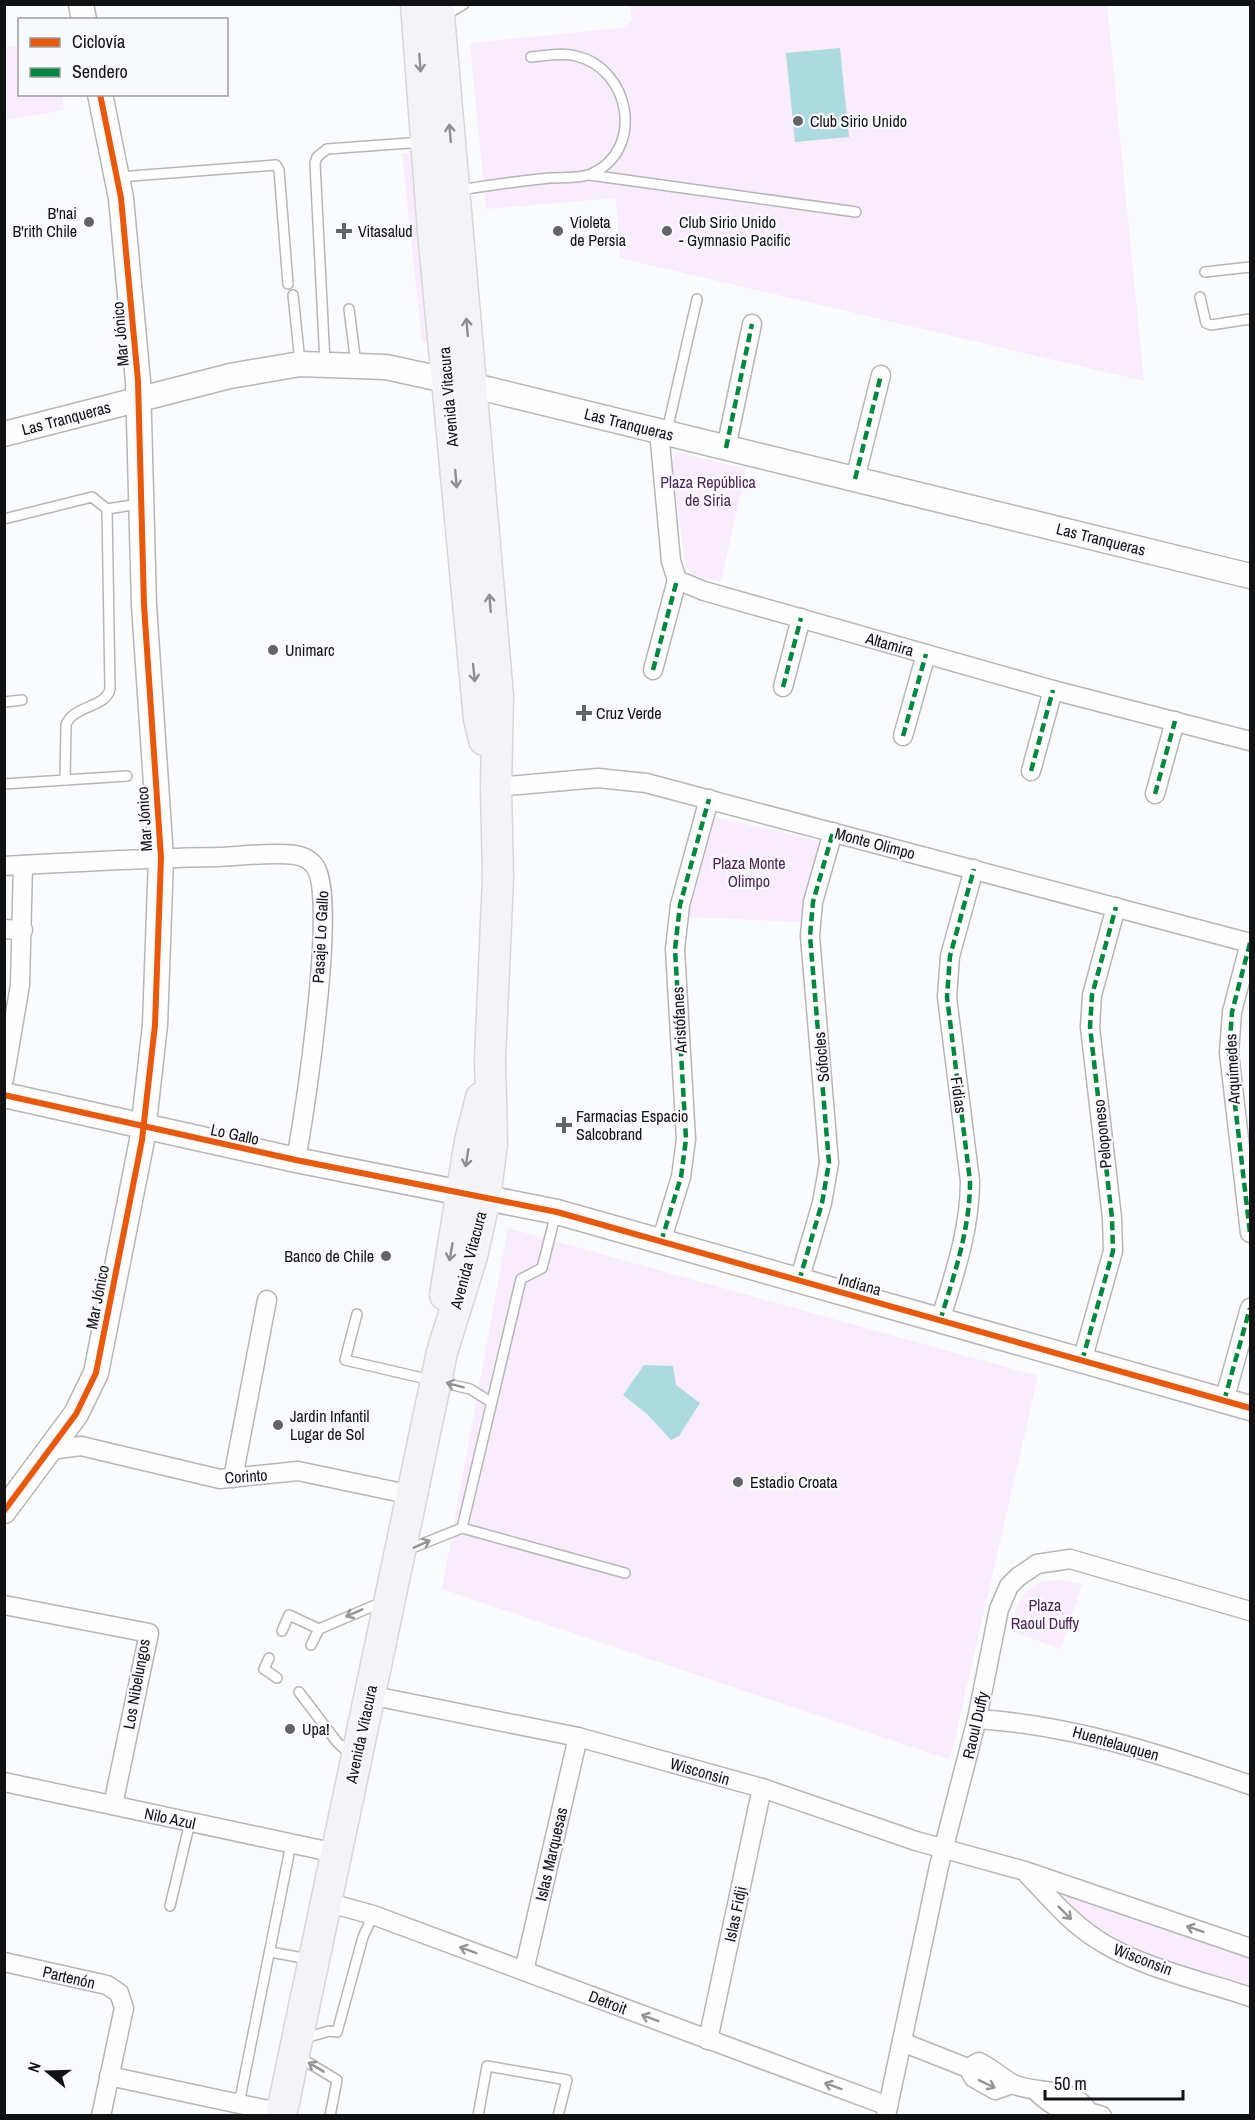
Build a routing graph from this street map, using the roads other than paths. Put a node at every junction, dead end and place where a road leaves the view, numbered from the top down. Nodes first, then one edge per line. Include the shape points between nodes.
1 (439, 8) edge
2 (531, 57) dead end
3 (100, 96) edge
4 (426, 142) junction
5 (590, 175) junction
6 (117, 177) junction
7 (455, 190) junction
8 (856, 212) dead end
9 (1251, 267) edge
10 (1205, 272) dead end
11 (288, 284) dead end
12 (293, 295) dead end
13 (1200, 297) dead end
14 (697, 299) dead end
15 (350, 309) dead end
16 (1251, 319) edge
17 (752, 324) dead end
18 (325, 363) junction
19 (300, 364) junction
20 (356, 364) junction
21 (881, 375) dead end
22 (459, 382) junction
23 (139, 398) junction
24 (663, 432) junction
25 (4, 434) edge
26 (726, 448) junction
27 (855, 479) junction
28 (142, 504) junction
29 (107, 509) junction
30 (4, 519) edge
31 (1251, 576) edge
32 (677, 580) junction
33 (801, 618) junction
34 (926, 654) junction
35 (652, 670) dead end
36 (783, 687) dead end
37 (1053, 690) junction
38 (22, 700) dead end
39 (4, 702) edge
40 (1175, 721) junction
41 (903, 736) dead end
42 (1251, 741) edge
43 (1031, 771) dead end
44 (127, 776) dead end
45 (66, 780) junction
46 (4, 784) edge
47 (496, 787) junction
48 (1155, 794) dead end
49 (709, 799) junction
50 (833, 832) junction
51 (161, 858) junction
52 (23, 865) junction
53 (4, 866) edge
54 (974, 869) junction
55 (1116, 907) junction
56 (4, 929) edge
57 (23, 930) junction
58 (1250, 943) edge
59 (4, 1079) edge
60 (4, 1095) edge
61 (144, 1127) junction
62 (296, 1160) junction
63 (473, 1196) junction
64 (557, 1212) junction
65 (1251, 1233) edge
66 (661, 1242) junction
67 (799, 1281) junction
68 (267, 1300) dead end
69 (1251, 1308) edge
70 (357, 1314) dead end
71 (940, 1321) junction
72 (1082, 1361) junction
73 (439, 1366) junction
74 (1224, 1401) junction
75 (491, 1402) junction
76 (1251, 1408) edge
77 (68, 1425) junction
78 (81, 1446) junction
79 (50, 1450) junction
80 (233, 1478) junction
81 (412, 1495) junction
82 (4, 1511) edge
83 (462, 1528) junction
84 (399, 1554) junction
85 (626, 1573) dead end
86 (390, 1599) junction
87 (4, 1605) edge
88 (1251, 1611) edge
89 (319, 1629) junction
90 (282, 1631) dead end
91 (311, 1646) dead end
92 (269, 1658) dead end
93 (277, 1678) dead end
94 (300, 1692) dead end
95 (369, 1695) junction
96 (977, 1719) junction
97 (578, 1737) junction
98 (356, 1759) junction
99 (4, 1782) edge
100 (1251, 1785) edge
101 (762, 1788) junction
102 (113, 1805) junction
103 (190, 1822) junction
104 (291, 1844) junction
105 (943, 1849) junction
106 (336, 1853) junction
107 (1025, 1871) junction
108 (326, 1902) junction
109 (170, 1906) dead end
110 (373, 1915) junction
111 (1251, 1948) edge
112 (270, 1952) junction
113 (314, 1960) junction
114 (4, 1962) edge
115 (524, 1971) junction
116 (1251, 1997) edge
117 (708, 2040) junction
118 (902, 2042) junction
119 (295, 2047) junction
120 (110, 2076) junction
121 (239, 2104) junction
122 (887, 2111) edge
123 (1095, 2113) edge
124 (282, 2114) edge
125 (101, 2115) edge
126 (330, 2115) edge
127 (478, 2115) edge
128 (558, 2115) edge

1 -> 4 main road, Avenida Vitacura
7 -> 1 main road, Avenida Vitacura
2 - 5 lane via 576,56 606,72 616,83 626,110 624,135 610,159
3 - 6 street, Mar Jónico
4 - 18 lane via 327,149 317,157
4 - 22 main road, Avenida Vitacura
5 - 7 lane
5 - 8 lane
6 - 11 lane via 276,165
6 - 23 street, Mar Jónico
22 -> 7 main road, Avenida Vitacura
9 - 10 lane
12 - 19 lane
13 - 16 lane via 1206,323
14 - 24 lane
15 - 20 lane
17 - 26 street
18 - 19 street, Las Tranqueras
18 - 20 street, Las Tranqueras
19 - 23 street, Las Tranqueras via 251,371
20 - 22 street, Las Tranqueras
21 - 27 street
22 - 24 street, Las Tranqueras
22 - 47 main road, Avenida Vitacura via 498,696
23 - 25 street, Las Tranqueras
23 - 28 street, Mar Jónico
24 - 26 street, Las Tranqueras
24 - 32 street via 671,561
26 - 27 street, Las Tranqueras
27 - 31 street, Las Tranqueras
28 - 29 lane
28 - 51 street, Mar Jónico via 144,605
29 - 30 lane via 92,497
29 - 45 lane via 109,695 69,717
32 - 33 street, Altamira
32 - 35 street
33 - 34 street, Altamira
33 - 36 street
34 - 37 street, Altamira
34 - 41 street
37 - 40 street, Altamira
37 - 43 street
38 - 39 lane
40 - 42 street, Altamira
40 - 48 street
44 - 45 lane
45 - 46 lane
47 - 49 street, Monte Olimpo via 618,779
47 - 63 main road, Avenida Vitacura via 498,890 490,1060 470,1141
49 - 50 street, Monte Olimpo
49 - 66 street, Aristófanes via 676,927 686,1139 681,1177
50 - 54 street, Monte Olimpo
50 - 67 street, Sófocles via 813,902 810,936 829,1162 822,1203
51 - 52 street, Pasaje Lo Gallo
51 - 61 street, Mar Jónico via 155,1025
51 - 62 street, Pasaje Lo Gallo via 293,855 313,863 320,872 323,886 316,1012
52 - 53 street, Pasaje Lo Gallo
52 - 57 street
54 - 55 street, Monte Olimpo
54 - 71 street, Fidias via 950,956 947,997 970,1204
55 - 58 street, Monte Olimpo
55 - 72 street, Peloponeso via 1094,986 1090,1020 1113,1251
56 - 57 street
57 - 59 street via 20,985
58 - 65 street, Arquímedes via 1232,1012 1229,1053
60 - 61 street, Lo Gallo
61 - 62 street, Lo Gallo
61 - 77 street, Mar Jónico via 96,1372
62 - 63 street, Lo Gallo
63 - 64 street, Indiana
63 - 73 main road, Avenida Vitacura via 446,1278
64 - 66 street, Indiana
64 - 75 lane via 543,1265 521,1279
66 - 67 street, Indiana
67 - 71 street, Indiana
68 - 80 street
69 - 74 street
70 - 73 lane via 345,1360
71 - 72 street, Indiana
72 - 74 street, Indiana
75 -> 73 lane
73 - 81 main road, Avenida Vitacura
74 - 76 street, Indiana
75 - 83 lane
77 - 78 street
77 - 79 street, Mar Jónico
78 - 79 street, Corinto
78 - 80 street, Corinto via 220,1479
79 - 82 street, Mar Jónico
80 - 81 street, Corinto via 298,1471
81 - 84 main road, Avenida Vitacura
84 -> 83 lane
83 - 85 lane
84 - 86 main road, Avenida Vitacura
86 -> 89 lane
86 - 95 main road, Avenida Vitacura
87 - 102 street, Los Nibelungos via 148,1633
88 - 96 street, Raoul Duffy via 1070,1559 1037,1564 1018,1577 1004,1597
89 - 90 lane via 289,1615
89 - 91 lane
92 - 93 lane via 264,1669
94 - 98 lane via 337,1742
95 - 97 street, Wisconsin
95 - 98 main road, Avenida Vitacura
96 - 100 street, Huentelauquen via 1080,1732
96 - 105 street, Raoul Duffy
97 - 101 street, Wisconsin
97 - 115 street, Islas Marquesas
98 - 106 main road, Avenida Vitacura
99 - 102 street, Nilo Azul
101 - 105 street, Wisconsin
101 - 117 street, Islas Fidji
102 - 103 street, Nilo Azul
103 - 104 street, Nilo Azul
103 - 109 lane
104 - 106 street, Nilo Azul
104 - 112 lane
105 - 107 street, Wisconsin
105 - 118 street, Raoul Duffy
106 - 108 main road, Avenida Vitacura
111 -> 107 street, Wisconsin
107 -> 116 street, Wisconsin via 1096,1939 1128,1956
108 - 110 street, Detroit
108 - 113 main road, Avenida Vitacura
115 -> 110 street, Detroit
110 - 119 lane via 363,1937 338,2032 329,2031
112 - 113 lane
112 - 121 lane
113 - 119 main road, Avenida Vitacura
114 - 120 street, Partenón via 107,1985 119,1993 124,2008
117 -> 115 street, Detroit
122 -> 117 street, Detroit
118 - 122 street, Raoul Duffy
118 - 123 street via 968,2068 980,2062 1012,2084 1036,2091 1051,2090 1083,2102
119 - 124 main road, Avenida Vitacura
126 -> 119 lane via 337,2080
120 - 121 street
120 - 125 street, Partenón
121 - 124 street
127 - 128 lane via 487,2066 567,2080

